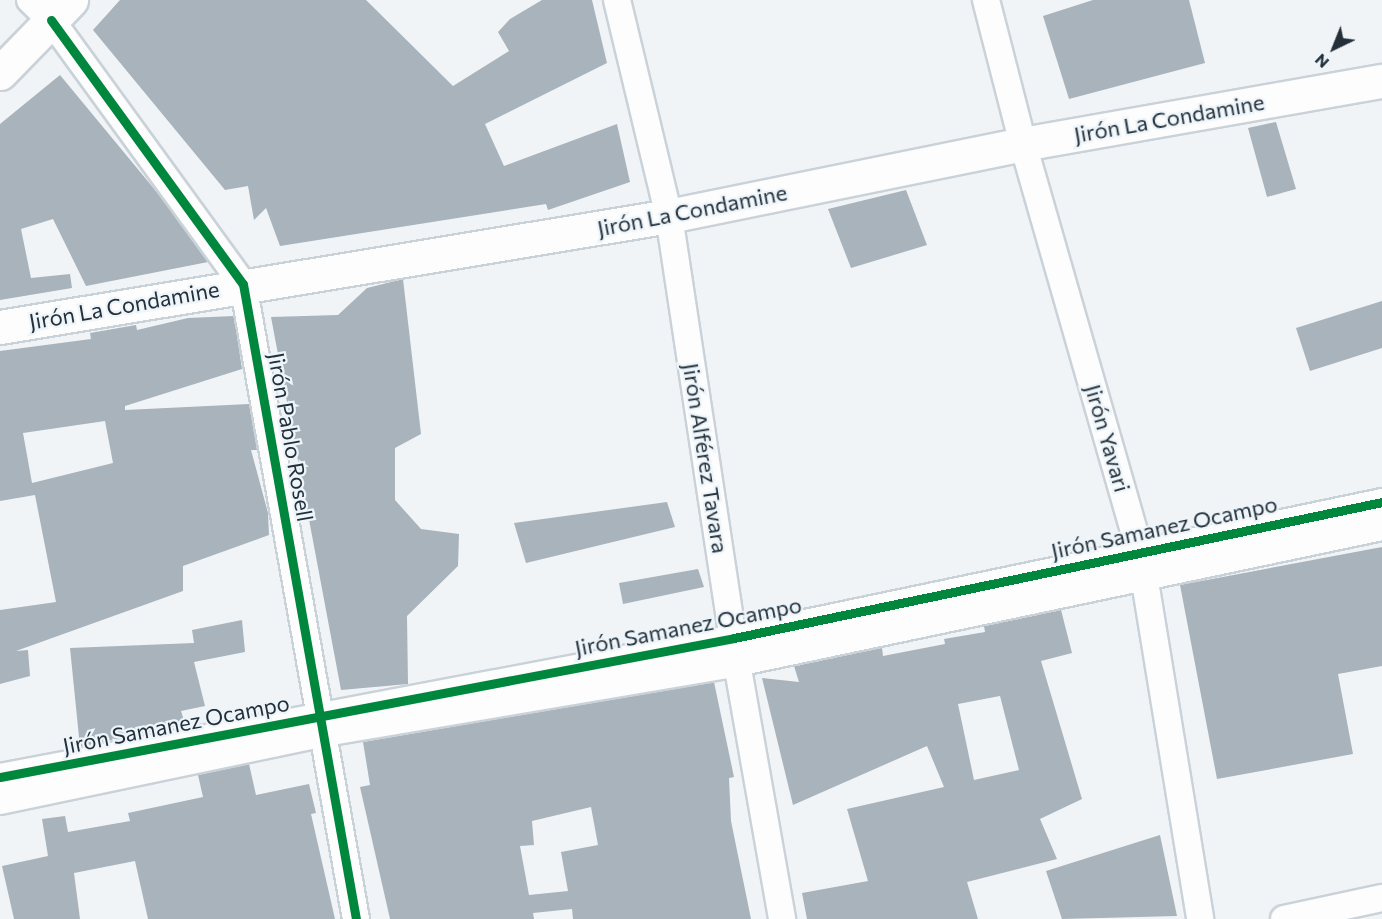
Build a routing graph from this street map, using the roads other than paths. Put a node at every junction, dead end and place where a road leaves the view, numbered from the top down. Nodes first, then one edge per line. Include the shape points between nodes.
1 (617, 0) edge
2 (986, 0) edge
3 (51, 7) edge
4 (0, 73) edge
5 (1382, 81) edge
6 (1023, 144) junction
7 (669, 216) junction
8 (243, 284) junction
9 (0, 327) edge
10 (1382, 502) edge
11 (1382, 527) edge
12 (1142, 563) junction
13 (735, 638) junction
14 (737, 663) junction
15 (323, 725) junction
16 (0, 777) edge
17 (0, 801) edge
18 (1382, 898) edge
19 (356, 919) edge
20 (782, 919) edge
21 (1200, 919) edge
22 (1284, 919) edge

1 - 7 street, Jirón Alférez Tavara
2 - 6 street, Jirón Yavari
3 - 4 main road
3 - 8 street, Jirón Pablo Rosell
5 - 6 main road, Jirón La Condamine
6 - 7 main road, Jirón La Condamine
6 - 12 street, Jirón Yavari
7 - 8 main road, Jirón La Condamine
7 - 13 street, Jirón Alférez Tavara
8 - 9 main road, Jirón La Condamine
8 - 15 street, Jirón Pablo Rosell
10 - 12 street, Jirón Samanez Ocampo
11 - 12 street, Jirón Samanez Ocampo
12 - 13 street, Jirón Samanez Ocampo
12 - 14 street, Jirón Samanez Ocampo
12 - 21 street, Jirón Yavari
13 - 14 street, Jirón Alférez Tavara
13 - 15 street, Jirón Samanez Ocampo
14 - 15 street, Jirón Samanez Ocampo
14 - 20 street, Jirón Alférez Tavara
15 - 16 street, Jirón Samanez Ocampo
15 - 17 street, Jirón Samanez Ocampo
15 - 19 street, Jirón Pablo Rosell
18 - 22 street

